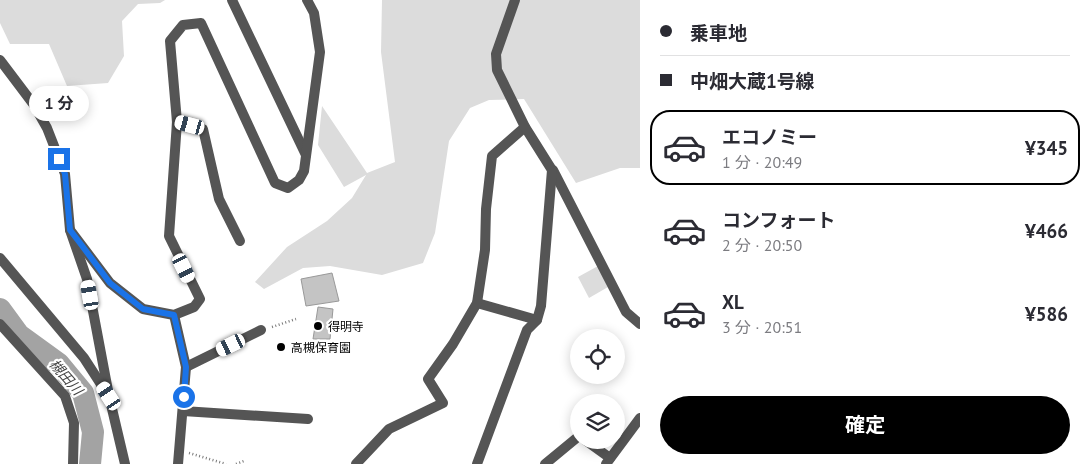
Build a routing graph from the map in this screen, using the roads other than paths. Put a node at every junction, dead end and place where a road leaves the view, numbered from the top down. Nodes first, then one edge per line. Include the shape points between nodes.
1 (232, 0) edge
2 (307, 0) edge
3 (515, 0) edge
4 (0, 60) edge
5 (177, 122) junction
6 (525, 127) junction
7 (306, 155) junction
8 (552, 170) junction
9 (70, 230) junction
10 (240, 241) dead end
11 (0, 258) edge
12 (478, 302) junction
13 (174, 315) junction
14 (537, 320) junction
15 (0, 324) edge
16 (640, 324) edge
17 (261, 330) road end
18 (186, 367) junction
19 (109, 396) junction
20 (183, 411) junction
21 (640, 418) edge
22 (308, 419) dead end
23 (570, 443) edge
24 (595, 449) edge
25 (608, 461) edge
26 (73, 464) edge
27 (125, 464) edge
28 (178, 464) edge
29 (356, 464) edge
30 (477, 464) edge
31 (545, 464) edge

1 - 7 street
2 - 7 street via 314,14 320,52
3 - 6 street via 496,54 497,70
4 - 9 street via 47,128 65,174
5 - 7 street via 170,41 183,25 200,22 275,183 288,188 299,180
5 - 10 street via 204,129 220,198
5 - 13 street via 168,236 200,299 194,307
6 - 8 street
6 - 12 street via 492,156 486,209 486,250
8 - 14 street
8 - 16 street via 626,312
9 - 13 street via 110,283 143,309
9 - 19 street via 87,278
11 - 19 street via 84,358
12 - 14 street
12 - 29 street via 428,379 443,403 389,429
13 - 18 street
14 - 30 street via 527,330
15 - 26 street via 65,396 74,424
17 - 18 street
18 - 20 street
19 - 27 street
20 - 22 street
20 - 28 street
21 - 25 street
23 - 31 street
24 - 25 street

